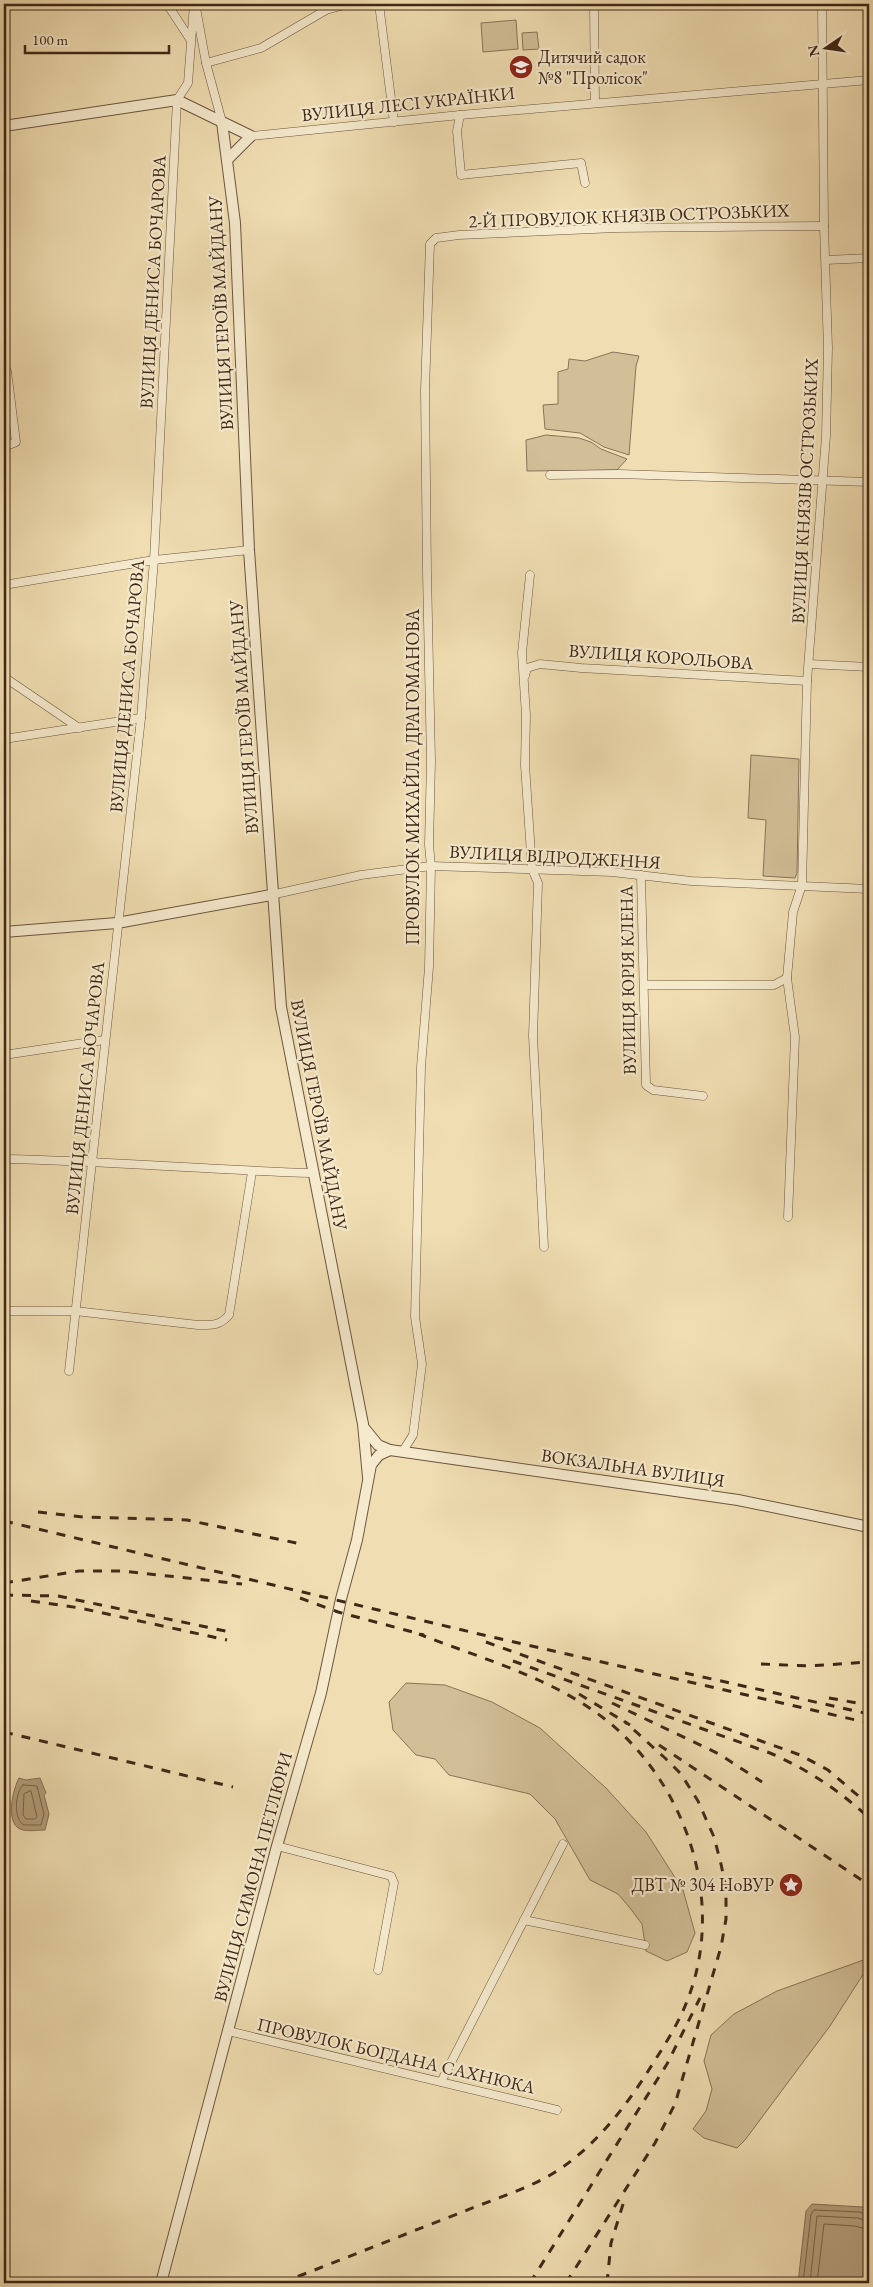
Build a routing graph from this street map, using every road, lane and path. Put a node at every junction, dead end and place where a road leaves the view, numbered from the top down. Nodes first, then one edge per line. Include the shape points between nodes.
1 (167, 4) edge
2 (195, 4) edge
3 (348, 4) edge
4 (379, 4) edge
5 (594, 4) edge
6 (822, 4) edge
7 (190, 39) junction
8 (206, 64) junction
9 (869, 80) edge
10 (822, 85) junction
11 (177, 100) junction
12 (595, 103) junction
13 (460, 115) junction
14 (222, 122) junction
15 (394, 122) junction
16 (4, 126) edge
17 (251, 136) junction
18 (227, 160) junction
19 (585, 183) dead end
20 (824, 226) junction
21 (436, 238) joint
22 (869, 258) edge
23 (826, 260) junction
24 (4, 370) edge
25 (4, 447) edge
26 (550, 475) dead end
27 (823, 481) junction
28 (869, 482) edge
29 (249, 550) junction
30 (154, 560) junction
31 (530, 575) dead end
32 (4, 585) edge
33 (810, 664) junction
34 (869, 667) edge
35 (4, 677) edge
36 (524, 680) junction
37 (807, 681) junction
38 (141, 718) junction
39 (79, 728) junction
40 (4, 740) edge
41 (431, 866) junction
42 (532, 869) junction
43 (640, 875) junction
44 (802, 885) junction
45 (869, 889) edge
46 (271, 895) junction
47 (117, 923) junction
48 (4, 932) edge
49 (787, 978) junction
50 (644, 985) junction
51 (104, 1040) junction
52 (4, 1055) edge
53 (703, 1096) dead end
54 (4, 1159) edge
55 (94, 1161) junction
56 (252, 1172) junction
57 (312, 1173) junction
58 (788, 1217) dead end
59 (544, 1247) dead end
60 (4, 1311) edge
61 (75, 1311) junction
62 (69, 1371) dead end
63 (363, 1424) junction
64 (390, 1450) junction
65 (403, 1452) junction
66 (368, 1477) junction
67 (869, 1527) edge
68 (563, 1844) dead end
69 (277, 1846) junction
70 (524, 1920) junction
71 (645, 1945) dead end
72 (378, 1970) dead end
73 (228, 2031) junction
74 (441, 2082) junction
75 (557, 2110) dead end
76 (161, 2283) edge

1 - 7 street
2 - 7 street, ВУЛИЦЯ ДЕНИСА БОЧАРОВА
2 - 8 street, ВУЛИЦЯ ГЕРОЇВ МАЙДАНУ
3 - 8 street via 326,10 261,48
4 - 15 street
5 - 12 street
6 - 10 street, ВУЛИЦЯ КНЯЗІВ ОСТРОЗЬКИХ
7 - 11 street, ВУЛИЦЯ ДЕНИСА БОЧАРОВА via 188,84
8 - 14 street, ВУЛИЦЯ ГЕРОЇВ МАЙДАНУ
9 - 10 street, ВУЛИЦЯ ЛЕСІ УКРАЇНКИ
10 - 12 street, ВУЛИЦЯ ЛЕСІ УКРАЇНКИ
10 - 20 street, ВУЛИЦЯ КНЯЗІВ ОСТРОЗЬКИХ
11 - 14 street
11 - 16 street
11 - 30 street, ВУЛИЦЯ ДЕНИСА БОЧАРОВА
12 - 13 street, ВУЛИЦЯ ЛЕСІ УКРАЇНКИ
13 - 15 street, ВУЛИЦЯ ЛЕСІ УКРАЇНКИ
13 - 19 street via 457,131 461,175 581,163
14 - 17 street
14 - 18 street, ВУЛИЦЯ ГЕРОЇВ МАЙДАНУ
15 - 17 street, ВУЛИЦЯ ЛЕСІ УКРАЇНКИ
17 - 18 street
18 - 29 street, ВУЛИЦЯ ГЕРОЇВ МАЙДАНУ via 237,253
20 - 21 street, 2-Й ПРОВУЛОК КНЯЗІВ ОСТРОЗЬКИХ via 616,228
20 - 23 street, ВУЛИЦЯ КНЯЗІВ ОСТРОЗЬКИХ
21 - 41 street, ПРОВУЛОК МИХАЙЛА ДРАГОМАНОВА via 430,244 429,257 425,390
22 - 23 street
23 - 27 street, ВУЛИЦЯ КНЯЗІВ ОСТРОЗЬКИХ via 828,348
24 - 25 street via 7,371 16,442
26 - 27 street via 619,474
27 - 28 street
27 - 33 street, ВУЛИЦЯ КНЯЗІВ ОСТРОЗЬКИХ
29 - 30 street
29 - 46 street, ВУЛИЦЯ ГЕРОЇВ МАЙДАНУ
30 - 32 street
30 - 38 street, ВУЛИЦЯ ДЕНИСА БОЧАРОВА
31 - 36 street via 522,653
33 - 34 street
33 - 37 street, ВУЛИЦЯ КНЯЗІВ ОСТРОЗЬКИХ
35 - 39 street
36 - 37 street, ВУЛИЦЯ КОРОЛЬОВА via 527,668 540,664
36 - 42 street via 525,765
37 - 44 street, ВУЛИЦЯ КНЯЗІВ ОСТРОЗЬКИХ
38 - 39 street
38 - 47 street, ВУЛИЦЯ ДЕНИСА БОЧАРОВА
39 - 40 street
41 - 42 street, ВУЛИЦЯ ВІДРОДЖЕННЯ
41 - 46 street, ВУЛИЦЯ ВІДРОДЖЕННЯ via 361,875
41 - 65 street, ПРОВУЛОК МИХАЙЛА ДРАГОМАНОВА via 429,967 420,1087 415,1317 422,1364 413,1435
42 - 43 street, ВУЛИЦЯ ВІДРОДЖЕННЯ
42 - 59 street via 538,883 533,1036
43 - 44 street, ВУЛИЦЯ ВІДРОДЖЕННЯ via 691,881
43 - 50 street, ВУЛИЦЯ ЮРІЯ КЛЕНА
44 - 45 street, ВУЛИЦЯ ВІДРОДЖЕННЯ
44 - 49 street, ВУЛИЦЯ КНЯЗІВ ОСТРОЗЬКИХ via 793,912
46 - 47 street
46 - 57 street, ВУЛИЦЯ ГЕРОЇВ МАЙДАНУ via 280,1007
47 - 48 street
47 - 51 street, ВУЛИЦЯ ДЕНИСА БОЧАРОВА
49 - 50 street via 774,985
49 - 58 street, ВУЛИЦЯ КНЯЗІВ ОСТРОЗЬКИХ via 795,1037
50 - 53 street, ВУЛИЦЯ ЮРІЯ КЛЕНА via 646,1085 653,1090
51 - 52 street
51 - 55 street, ВУЛИЦЯ ДЕНИСА БОЧАРОВА
54 - 55 street
55 - 56 street
55 - 61 street, ВУЛИЦЯ ДЕНИСА БОЧАРОВА
56 - 57 street
56 - 61 street via 229,1314 223,1322 198,1325
57 - 63 street, ВУЛИЦЯ ГЕРОЇВ МАЙДАНУ
60 - 61 street
61 - 62 street, ВУЛИЦЯ ДЕНИСА БОЧАРОВА
63 - 64 street via 378,1445
63 - 66 street, ВУЛИЦЯ ГЕРОЇВ МАЙДАНУ
64 - 65 street, ВОКЗАЛЬНА ВУЛИЦЯ
64 - 66 street via 378,1454
65 - 67 street, ВОКЗАЛЬНА ВУЛИЦЯ via 738,1500
66 - 69 street, ВУЛИЦЯ СИМОНА ПЕТЛЮРИ via 357,1540 321,1693
68 - 70 street
69 - 72 street via 391,1876 394,1883
69 - 73 street, ВУЛИЦЯ СИМОНА ПЕТЛЮРИ
70 - 71 street
70 - 74 street
73 - 74 street, ПРОВУЛОК БОГДАНА САХНЮКА
73 - 76 street, ВУЛИЦЯ СИМОНА ПЕТЛЮРИ
74 - 75 street, ПРОВУЛОК БОГДАНА САХНЮКА

